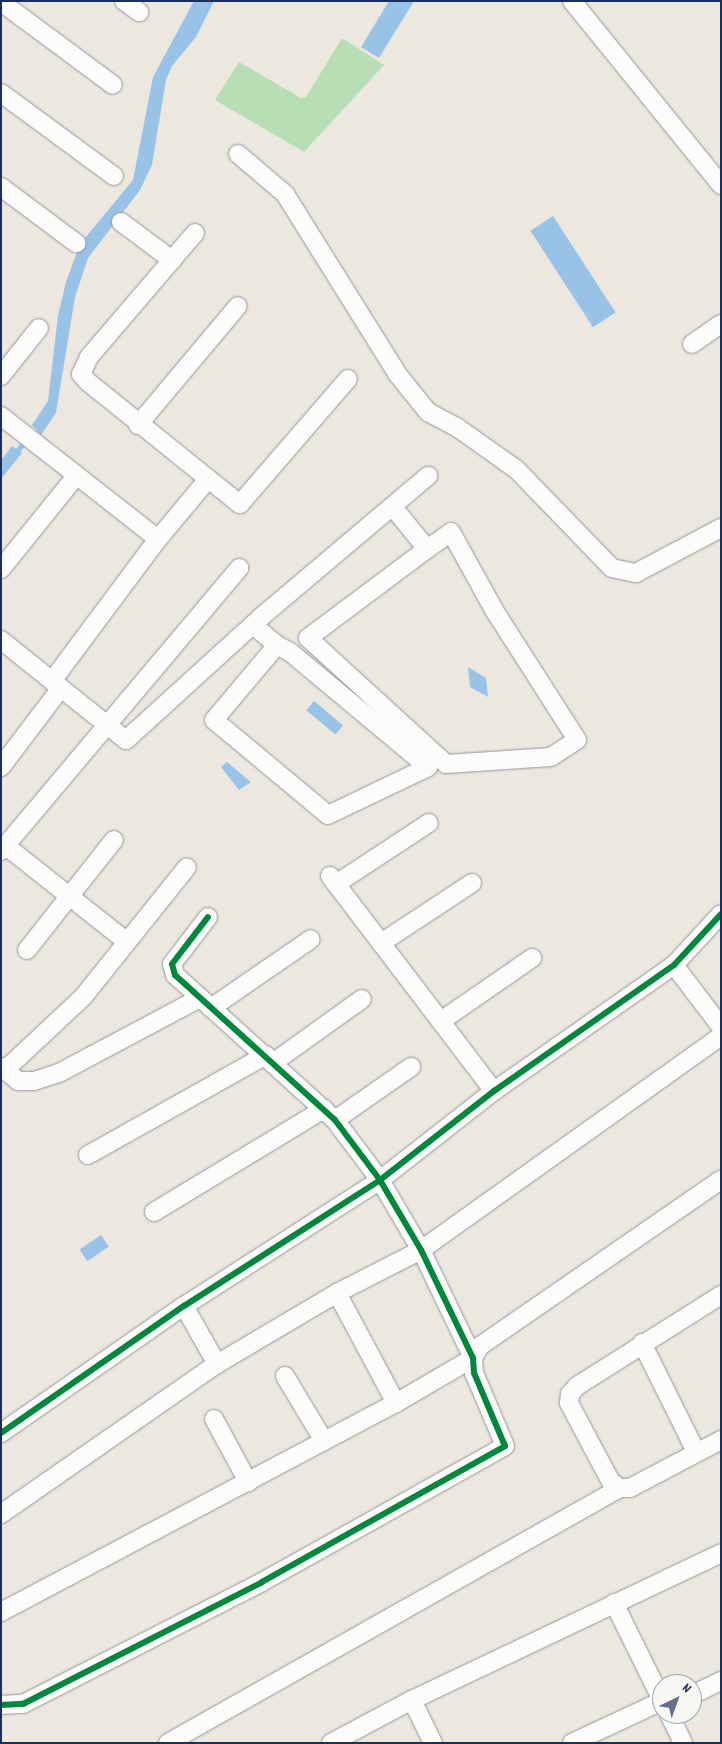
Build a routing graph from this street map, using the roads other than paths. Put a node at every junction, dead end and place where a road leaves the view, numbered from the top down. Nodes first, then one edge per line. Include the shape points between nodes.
1 (124, 1) edge
2 (572, 1) edge
3 (1, 2) edge
4 (139, 12) dead end
5 (113, 85) dead end
6 (1, 94) edge
7 (238, 154) dead end
8 (114, 176) dead end
9 (721, 185) edge
10 (1, 187) edge
11 (121, 222) dead end
12 (195, 234) dead end
13 (76, 243) dead end
14 (172, 260) junction
15 (238, 306) dead end
16 (721, 324) edge
17 (39, 328) dead end
18 (692, 344) dead end
19 (1, 376) edge
20 (348, 379) dead end
21 (1, 416) edge
22 (138, 425) junction
23 (76, 476) junction
24 (428, 476) dead end
25 (208, 479) junction
26 (393, 507) junction
27 (721, 528) edge
28 (158, 539) junction
29 (427, 549) junction
30 (239, 568) dead end
31 (1, 569) edge
32 (253, 625) junction
33 (3, 644) edge
34 (277, 645) junction
35 (57, 685) junction
36 (108, 726) junction
37 (1, 767) edge
38 (429, 823) dead end
39 (114, 840) dead end
40 (4, 848) edge
41 (187, 868) dead end
42 (472, 883) dead end
43 (69, 896) junction
44 (721, 914) edge
45 (208, 918) dead end
46 (311, 939) dead end
47 (128, 942) junction
48 (381, 943) junction
49 (27, 950) dead end
50 (532, 958) dead end
51 (674, 965) junction
52 (362, 999) dead end
53 (205, 1003) junction
54 (441, 1021) junction
55 (721, 1027) edge
56 (721, 1036) edge
57 (270, 1058) junction
58 (410, 1067) dead end
59 (3, 1069) edge
60 (494, 1090) junction
61 (330, 1114) junction
62 (88, 1155) dead end
63 (380, 1180) junction
64 (721, 1180) edge
65 (154, 1212) dead end
66 (421, 1250) junction
67 (337, 1293) junction
68 (720, 1296) edge
69 (184, 1306) junction
70 (642, 1343) junction
71 (473, 1358) junction
72 (217, 1364) junction
73 (285, 1376) dead end
74 (396, 1403) junction
75 (214, 1418) dead end
76 (1, 1433) edge
77 (721, 1440) edge
78 (324, 1441) junction
79 (696, 1452) junction
80 (248, 1482) junction
81 (620, 1488) junction
82 (1, 1514) edge
83 (721, 1553) edge
84 (614, 1603) junction
85 (1, 1612) edge
86 (652, 1680) edge
87 (721, 1681) edge
88 (702, 1691) edge
89 (412, 1700) junction
90 (1, 1705) edge
91 (652, 1705) edge
92 (674, 1724) edge
93 (352, 1738) edge
94 (168, 1743) edge
95 (331, 1743) edge
96 (433, 1743) edge
97 (572, 1743) edge
98 (683, 1743) edge

1 - 4 street
2 - 9 street
3 - 5 street
6 - 8 street
7 - 27 street via 285,194 398,375 428,412 458,428 517,470 612,568 636,573
10 - 13 street
11 - 14 street
12 - 14 street
14 - 22 street via 90,357 81,374
15 - 22 street
16 - 18 street
17 - 19 street
20 - 25 street via 240,504
21 - 23 street
22 - 25 street
23 - 28 street
23 - 31 street
24 - 26 street
25 - 28 street
26 - 29 street
26 - 32 street
28 - 35 street
29 - 29 street via 451,532 494,610 578,740 551,757 446,764 308,638
30 - 36 street
32 - 34 street
32 - 36 street via 126,740
33 - 35 street
34 - 34 street via 214,720 328,815 428,767 290,652
35 - 36 street
35 - 37 street
36 - 40 street
38 - 48 street via 333,880
39 - 43 street
40 - 43 street
41 - 47 street
42 - 48 street
43 - 47 street
43 - 49 street
44 - 51 street
45 - 53 street via 172,964 175,975
46 - 53 street
47 - 59 street via 84,997
48 - 54 street
50 - 54 street
51 - 55 street
51 - 60 street
52 - 57 street
53 - 57 street
53 - 59 street via 59,1073 34,1081 18,1081
54 - 60 street
56 - 66 street
57 - 61 street
57 - 62 street
58 - 61 street
60 - 63 street
61 - 63 street
61 - 65 street
63 - 66 street
63 - 69 street
64 - 71 street via 480,1346
66 - 67 street
66 - 71 street
67 - 72 street
67 - 74 street
68 - 70 street
69 - 72 street
69 - 76 street
70 - 79 street
70 - 81 street via 570,1394 569,1404 611,1482
71 - 74 street
71 - 90 street via 474,1374 505,1446 262,1582 23,1704
72 - 82 street
73 - 78 street
74 - 78 street
75 - 80 street
77 - 79 street
78 - 80 street
79 - 81 street via 630,1488
80 - 85 street
81 - 94 street
83 - 84 street
84 - 86 street
84 - 89 street
87 - 88 street
89 - 93 street
89 - 96 street
91 - 97 street
92 - 98 street
93 - 95 street

